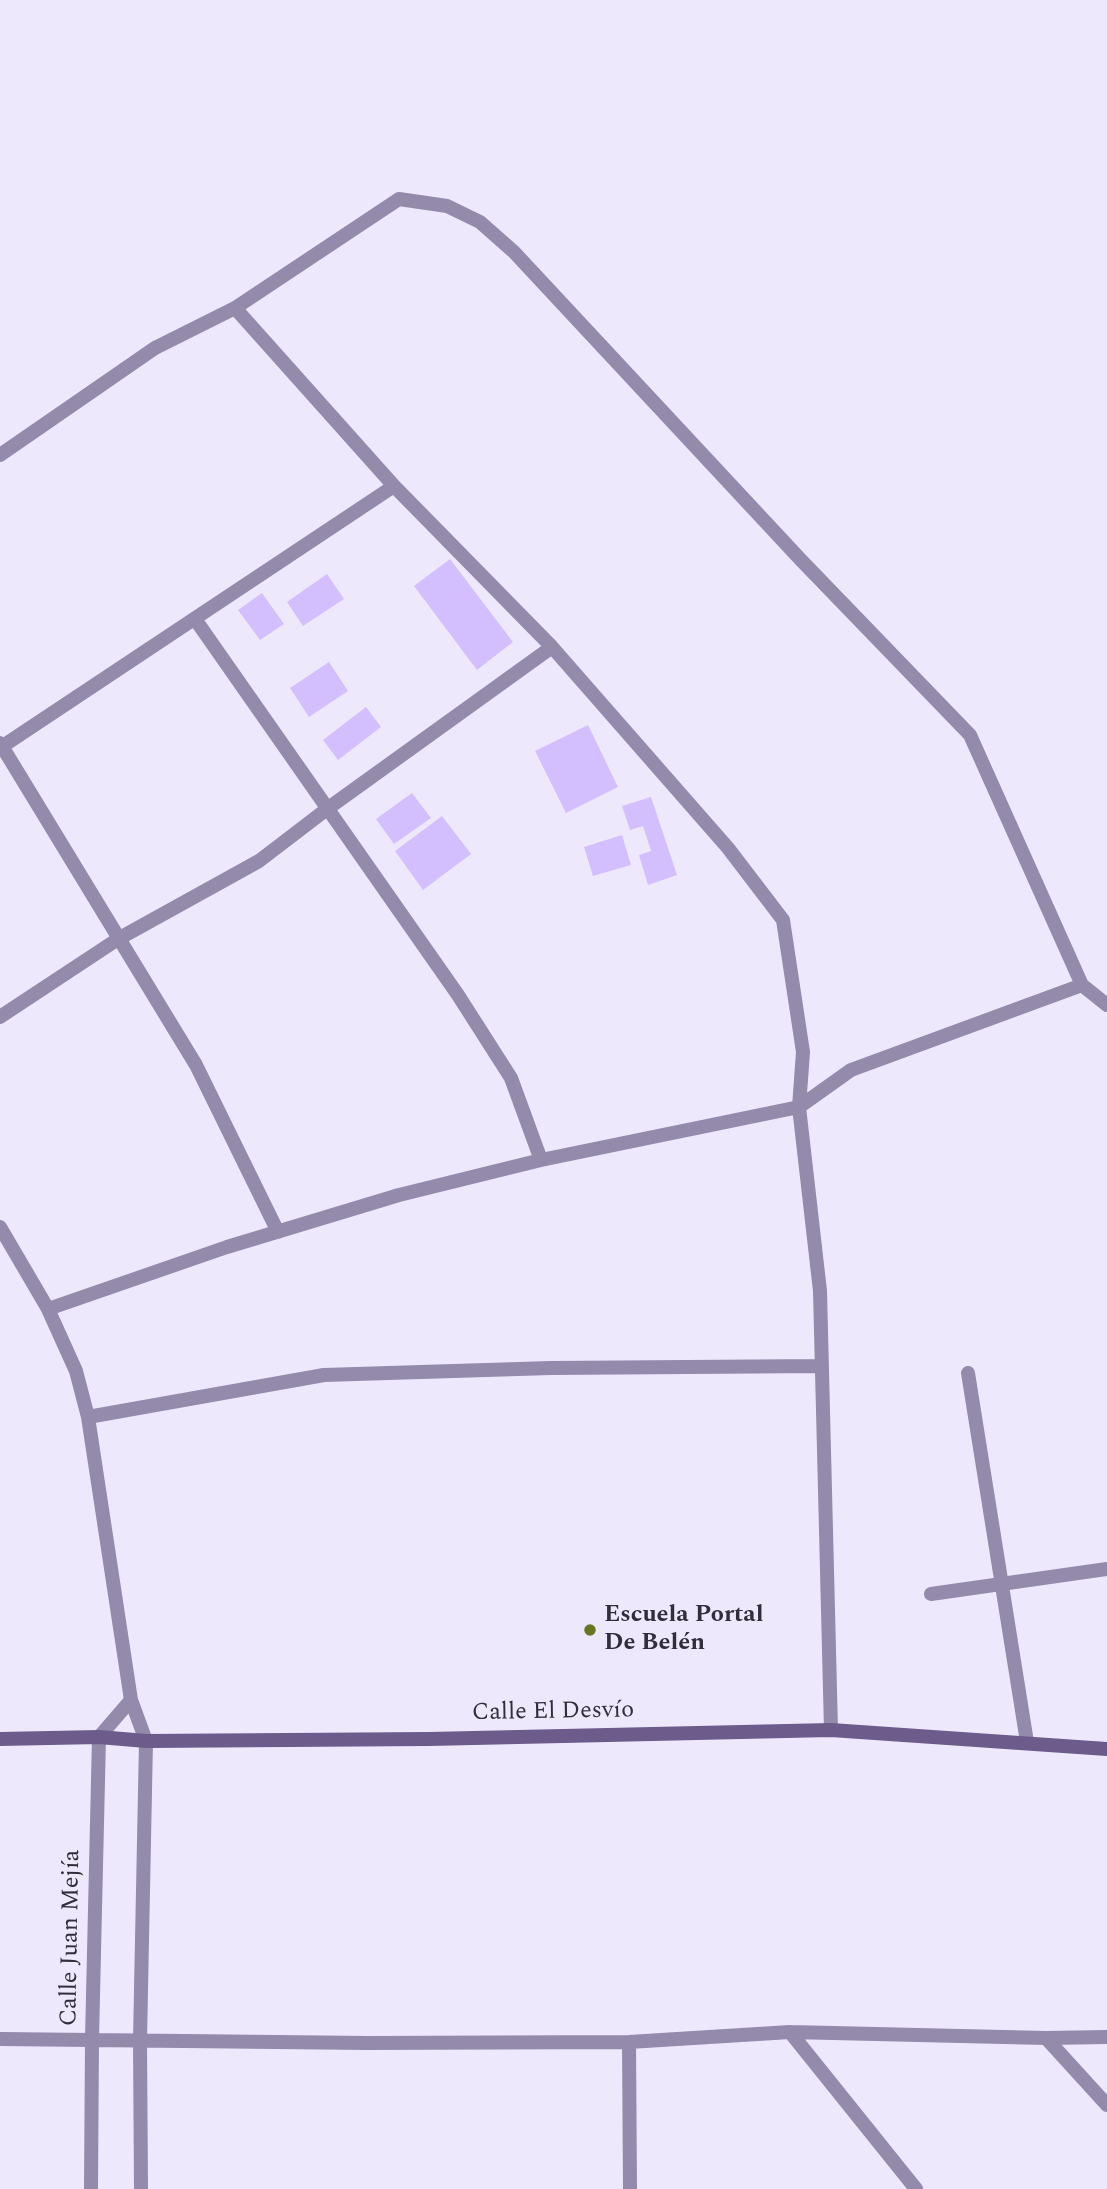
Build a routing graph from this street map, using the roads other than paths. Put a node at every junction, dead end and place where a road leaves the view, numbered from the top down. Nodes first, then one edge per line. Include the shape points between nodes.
1 (235, 307) junction
2 (0, 454) edge
3 (394, 486) junction
4 (195, 619) junction
5 (552, 647) junction
6 (1, 746) edge
7 (327, 809) junction
8 (118, 939) junction
9 (1082, 985) junction
10 (1107, 1005) edge
11 (0, 1017) edge
12 (799, 1107) junction
13 (541, 1160) junction
14 (0, 1227) edge
15 (278, 1232) junction
16 (48, 1309) junction
17 (822, 1366) junction
18 (968, 1373) dead end
19 (88, 1418) junction
20 (1107, 1569) edge
21 (1002, 1584) junction
22 (931, 1594) dead end
23 (131, 1700) junction
24 (831, 1730) junction
25 (99, 1737) junction
26 (0, 1739) edge
27 (146, 1741) junction
28 (1027, 1742) junction
29 (1107, 1749) edge
30 (790, 2032) junction
31 (1107, 2037) edge
32 (1046, 2038) junction
33 (0, 2039) edge
34 (92, 2039) junction
35 (140, 2040) junction
36 (629, 2042) junction
37 (1107, 2105) edge
38 (91, 2189) edge
39 (141, 2189) edge
40 (631, 2189) edge
41 (916, 2189) edge

1 - 2 street via 155,348
1 - 3 street
1 - 9 street via 399,199 447,206 480,222 514,252 970,735
3 - 4 street
3 - 5 street
4 - 6 street
4 - 7 street
5 - 7 street
5 - 12 street via 728,848 783,920 803,1052
6 - 8 street
7 - 8 street via 259,861
7 - 13 street via 511,1078
8 - 11 street
8 - 15 street via 196,1065
9 - 10 street
9 - 12 street via 851,1070
12 - 13 street
12 - 17 street via 820,1290
13 - 15 street via 399,1195
14 - 16 street
15 - 16 street
16 - 19 street via 76,1371
17 - 19 street via 324,1375
17 - 24 street
18 - 21 street
19 - 23 street
20 - 21 street
21 - 22 street
21 - 28 street
23 - 25 street
23 - 27 street
24 - 27 street, Calle El Desvío
24 - 28 street, Calle El Desvío
25 - 26 street, Calle El Desvío
25 - 27 street, Calle El Desvío
25 - 34 street, Calle Juan Mejía
27 - 35 street
28 - 29 street, Calle El Desvío
30 - 32 street
30 - 36 street
30 - 41 street
31 - 32 street
32 - 37 street
33 - 34 street
34 - 35 street
34 - 38 street, Calle Juan Mejía
35 - 36 street
35 - 39 street
36 - 40 street

